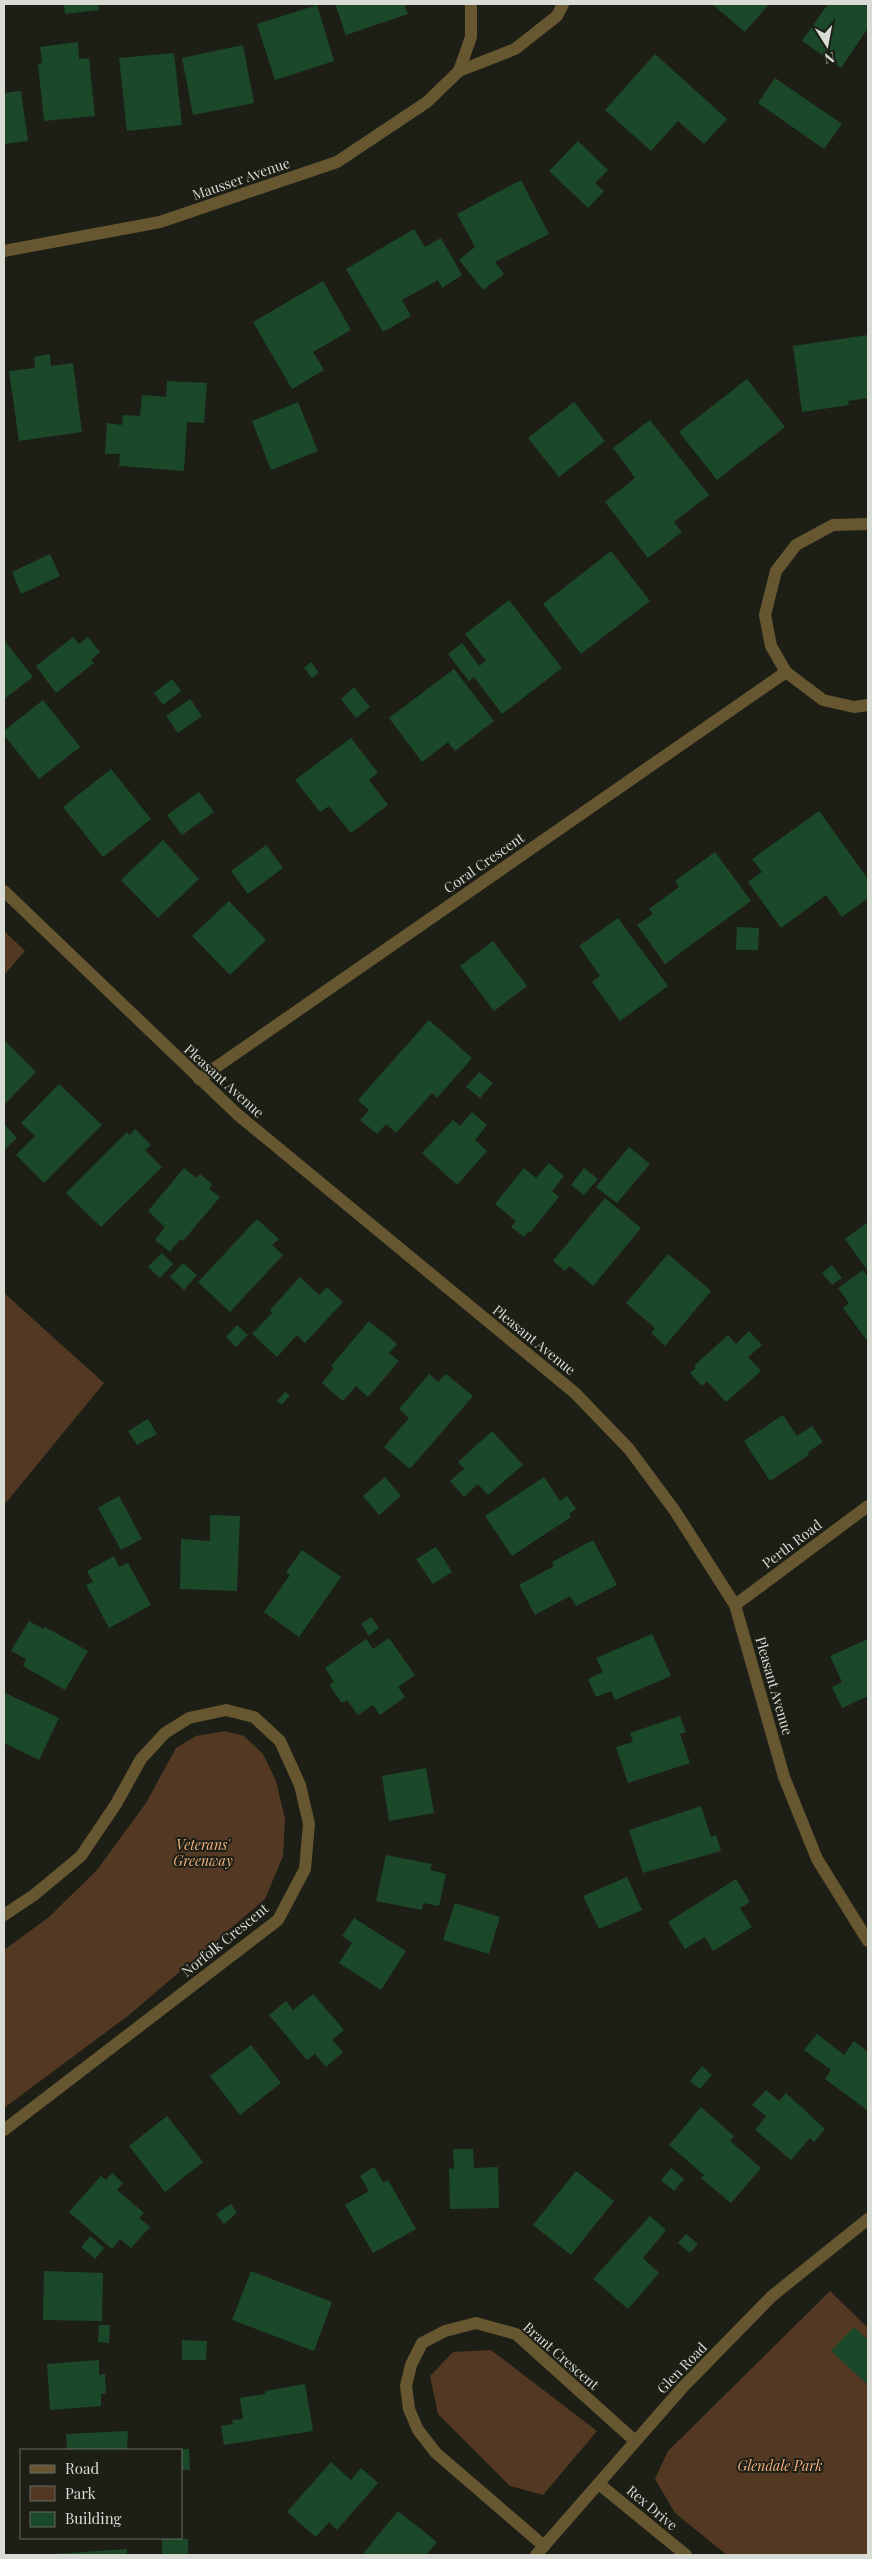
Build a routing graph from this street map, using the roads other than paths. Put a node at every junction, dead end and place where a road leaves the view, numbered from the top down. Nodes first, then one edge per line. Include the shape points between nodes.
1 (471, 4) edge
2 (563, 4) edge
3 (459, 71) junction
4 (4, 251) edge
5 (868, 524) edge
6 (786, 672) junction
7 (868, 705) edge
8 (4, 891) edge
9 (198, 1079) junction
10 (868, 1506) edge
11 (734, 1605) junction
12 (4, 1915) edge
13 (868, 1941) edge
14 (4, 2130) edge
15 (868, 2219) edge
16 (635, 2441) junction
17 (599, 2484) junction
18 (540, 2550) edge
19 (686, 2555) edge

1 - 3 street, Mausser Avenue via 471,37
2 - 3 street, Mausser Avenue via 557,16 515,49
3 - 4 street, Mausser Avenue via 427,102 337,162 160,222
5 - 6 street via 833,524 796,545 776,571 765,614 771,646
6 - 7 street via 823,700 854,707
6 - 9 street, Coral Crescent
8 - 9 street, Pleasant Avenue
9 - 11 street, Pleasant Avenue via 575,1393 629,1449 675,1511
10 - 11 street, Perth Road
11 - 13 street, Pleasant Avenue via 787,1786 817,1858
12 - 14 street, Norfolk Crescent via 81,1856 141,1760 165,1733 189,1718 226,1710 254,1717 280,1741 300,1785 310,1824 305,1869 278,1920
15 - 16 street, Glen Road via 772,2296
16 - 17 street, Glen Road
16 - 18 street, Brant Crescent via 516,2334 476,2324 445,2331 422,2343 411,2365 406,2386 408,2409 418,2430 436,2453
17 - 18 street, Glen Road
17 - 19 street, Rex Drive

